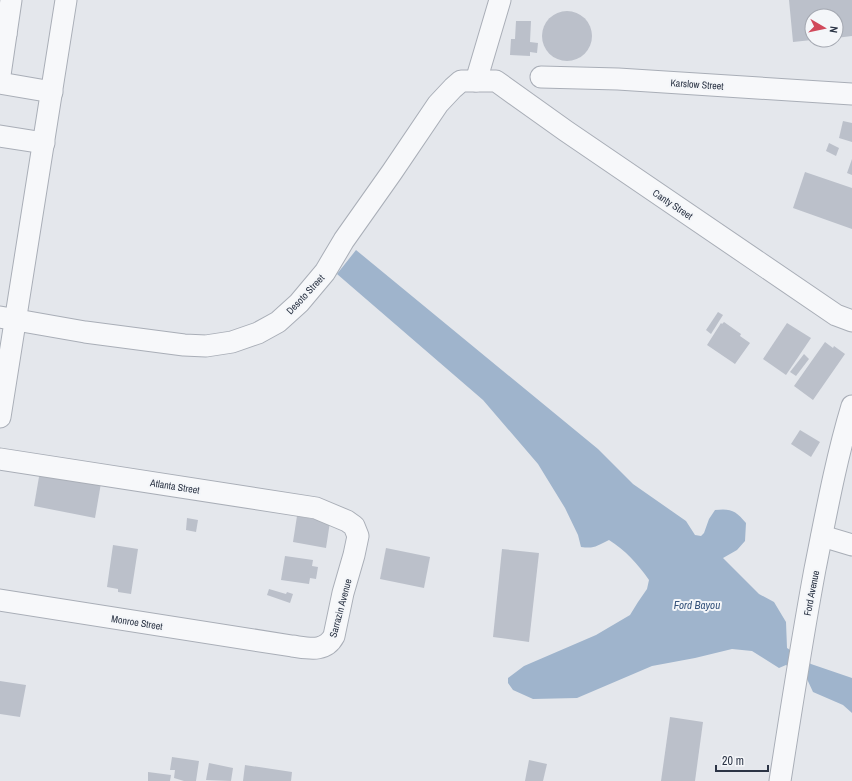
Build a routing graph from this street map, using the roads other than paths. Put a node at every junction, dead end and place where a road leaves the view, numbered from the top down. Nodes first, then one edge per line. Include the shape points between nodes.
1 (11, 0) edge
2 (66, 0) edge
3 (500, 0) edge
4 (3, 33) edge
5 (0, 75) edge
6 (541, 77) dead end
7 (486, 81) junction
8 (0, 83) edge
9 (52, 92) junction
10 (852, 94) edge
11 (0, 136) edge
12 (44, 143) junction
13 (8, 319) edge
14 (852, 322) edge
15 (852, 406) edge
16 (0, 417) edge
17 (0, 459) edge
18 (347, 521) joint
19 (822, 536) junction
20 (852, 545) edge
21 (0, 600) edge
22 (275, 644) joint
23 (780, 781) edge

1 - 4 street
2 - 9 street
3 - 7 street
4 - 5 street
6 - 10 street, Karslow Street via 618,79
7 - 13 street, Desoto Street via 460,81 438,104 344,240 325,272 299,303 278,322 258,333 232,342 206,346 184,345
7 - 14 street, Canty Street via 566,131 836,315
8 - 9 street
9 - 12 street
11 - 12 street
12 - 13 street
13 - 16 street
15 - 19 street, Ford Avenue
17 - 18 street, Atlanta Street via 316,508
18 - 22 street, Sarrazin Avenue via 354,526 358,536 331,642 315,648
19 - 20 street
19 - 23 street, Ford Avenue via 795,680
21 - 22 street, Monroe Street

